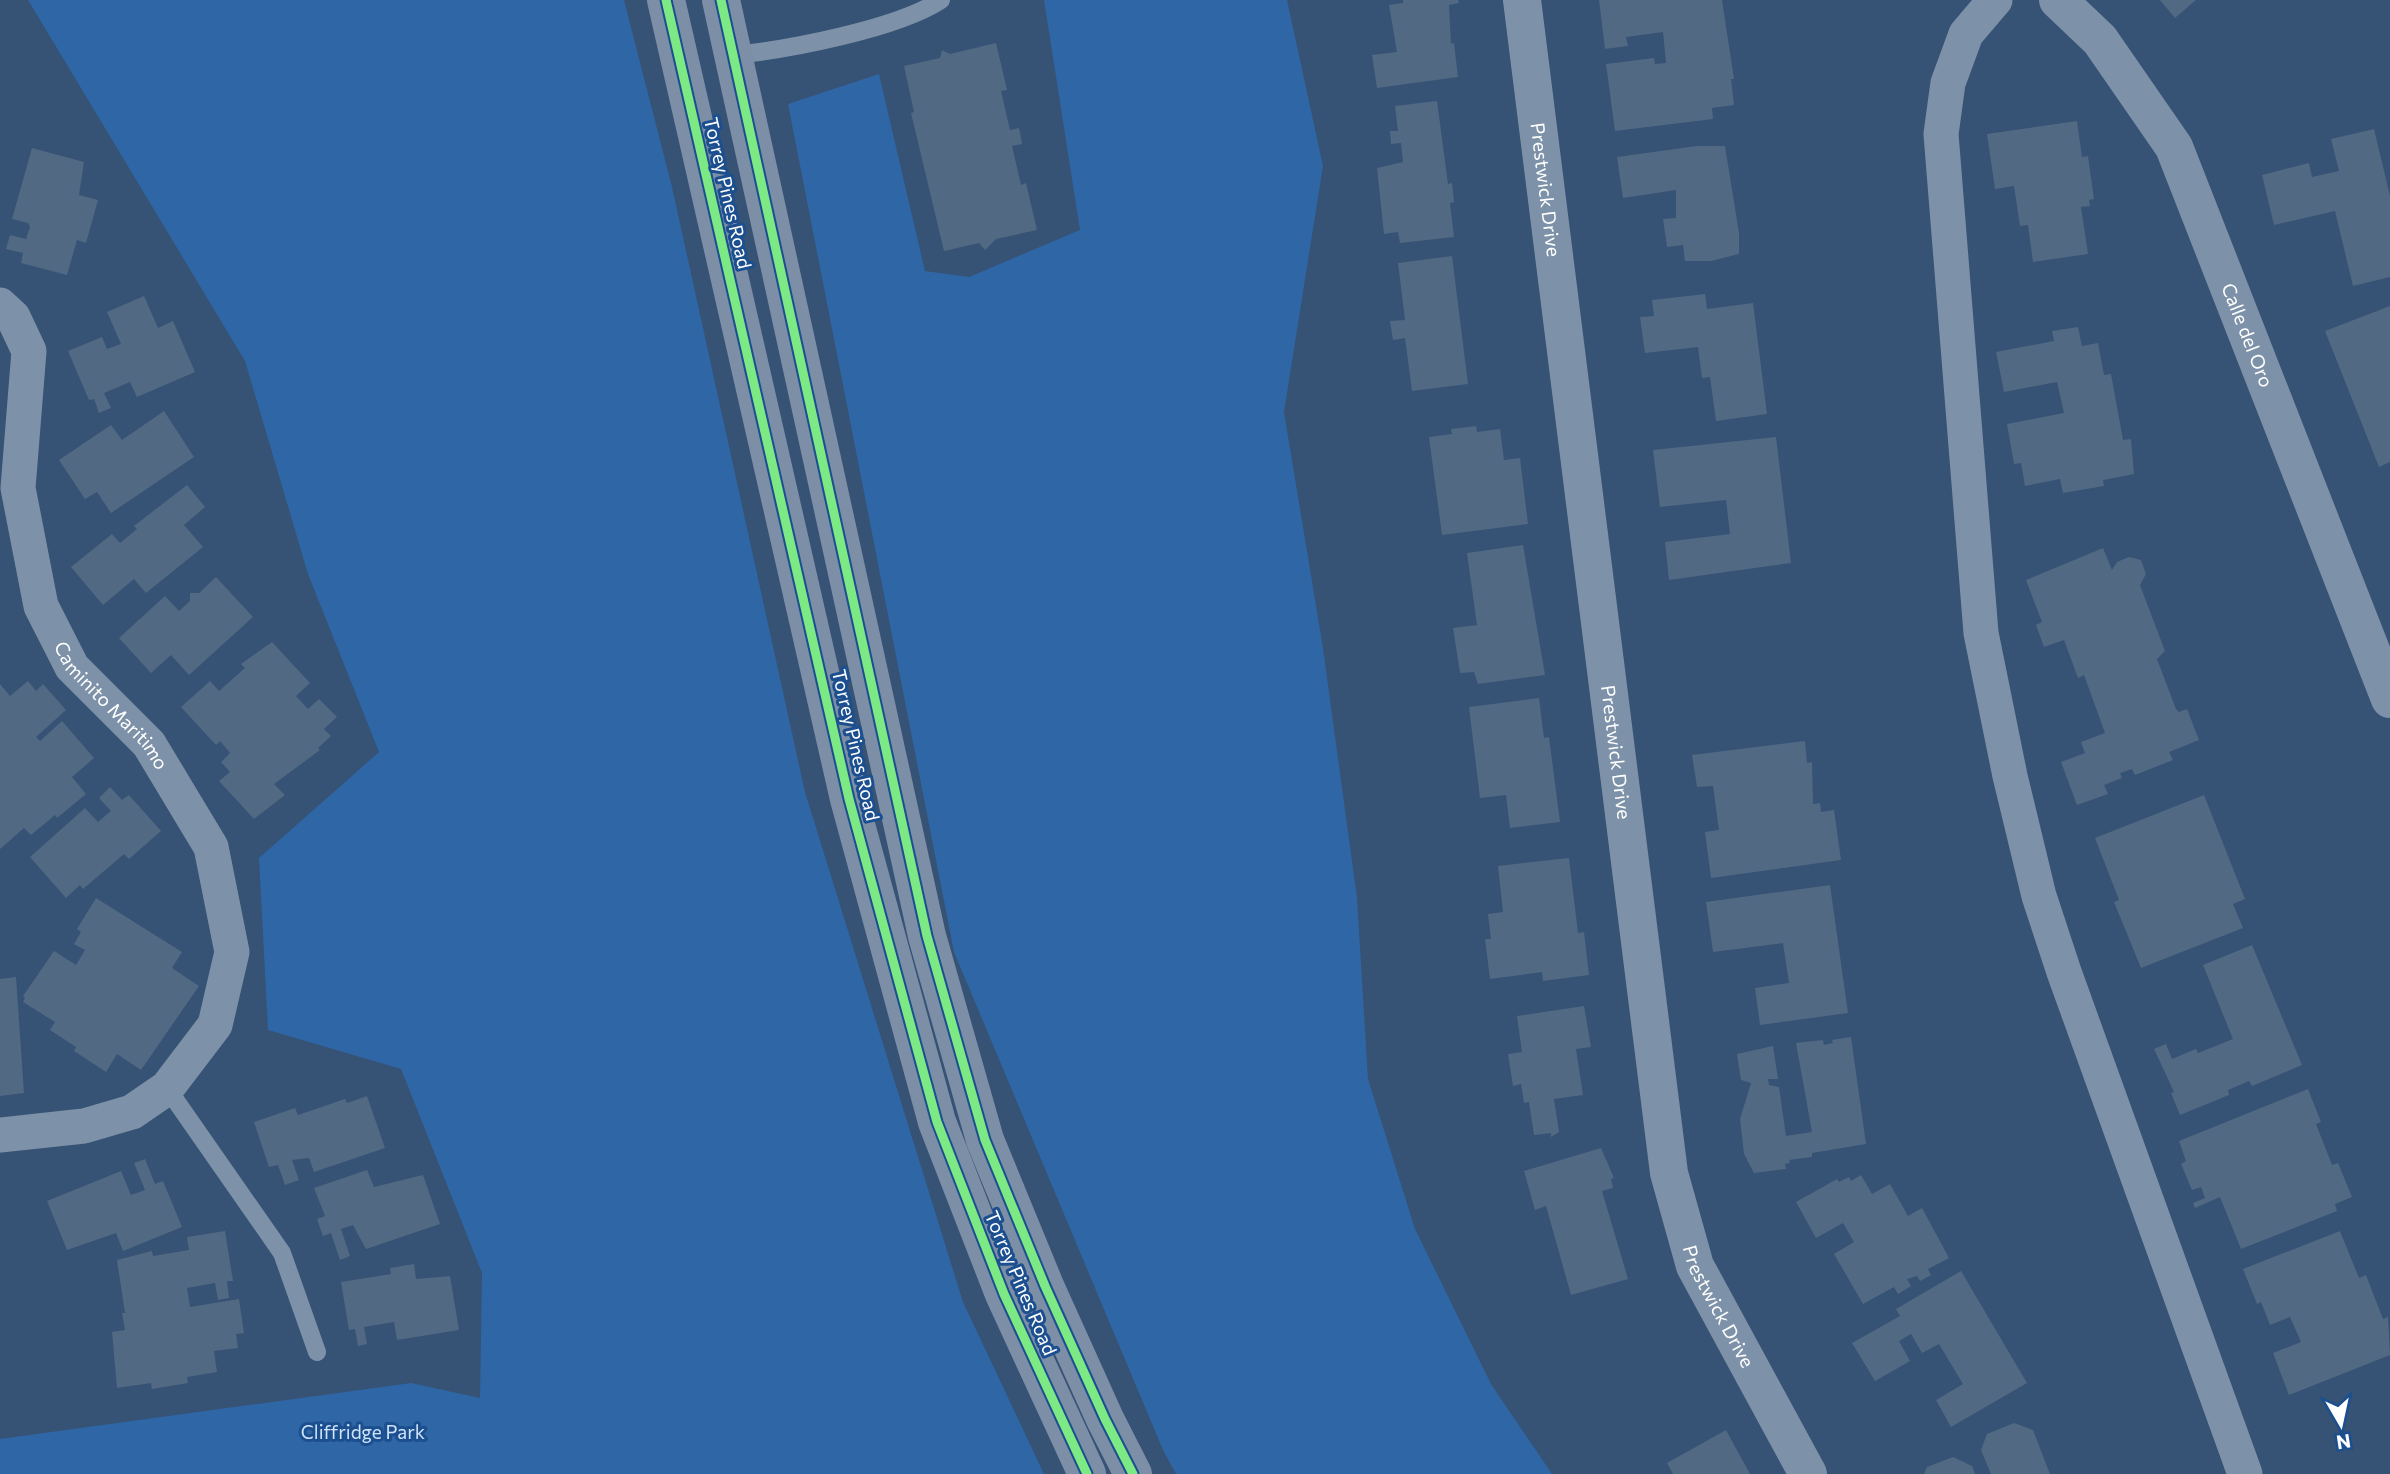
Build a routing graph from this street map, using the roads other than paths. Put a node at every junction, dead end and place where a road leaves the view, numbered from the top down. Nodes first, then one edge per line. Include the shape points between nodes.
1 (666, 0) edge
2 (721, 0) edge
3 (941, 0) edge
4 (1522, 0) edge
5 (1995, 0) edge
6 (2057, 0) edge
7 (733, 55) junction
8 (0, 305) edge
9 (2390, 699) edge
10 (167, 1088) junction
11 (0, 1135) edge
12 (317, 1353) dead end
13 (1087, 1474) edge
14 (1133, 1474) edge
15 (1808, 1474) edge
16 (2245, 1474) edge

1 - 13 main road, Torrey Pines Road via 849,799 937,1122 1004,1294
2 - 7 main road, Torrey Pines Road
3 - 7 lane via 908,17 775,51
4 - 15 street, Prestwick Drive via 1669,1173 1695,1266
5 - 16 street via 1966,34 1948,83 1941,134 1981,633 2039,896
6 - 9 street, Calle del Oro via 2100,40 2174,147
7 - 14 main road, Torrey Pines Road via 927,936 985,1140 1061,1322
8 - 10 street, Caminito Maritimo via 13,317 29,351 18,488 41,606 72,667 149,744 211,847 232,952 215,1025
10 - 11 street, Caminito Maritimo via 132,1112 84,1126
10 - 12 lane via 282,1253

